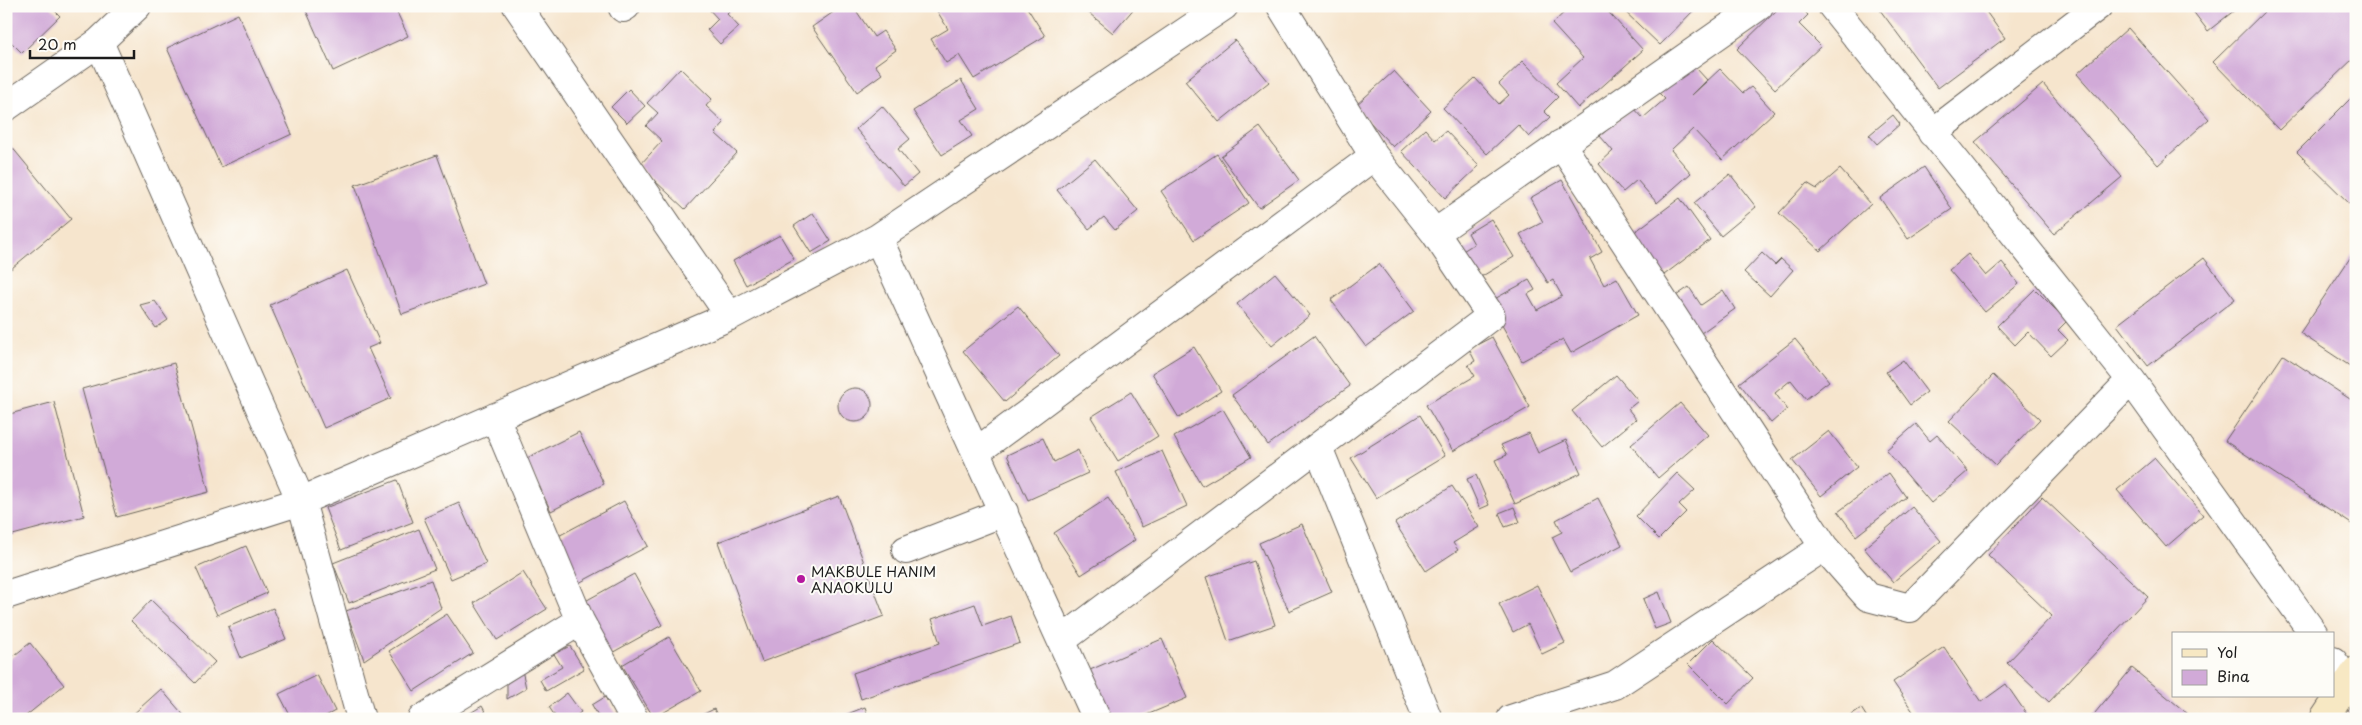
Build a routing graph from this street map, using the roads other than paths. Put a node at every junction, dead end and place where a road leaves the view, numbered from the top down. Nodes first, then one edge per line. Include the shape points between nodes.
1 (137, 6) edge
2 (517, 6) edge
3 (622, 6) edge
4 (626, 6) edge
5 (1224, 6) edge
6 (1281, 6) edge
7 (1759, 6) edge
8 (1832, 6) edge
9 (2098, 6) edge
10 (99, 42) junction
11 (6, 107) edge
12 (1932, 133) junction
13 (1561, 144) junction
14 (1374, 156) junction
15 (1435, 233) junction
16 (878, 238) junction
17 (730, 316) junction
18 (2132, 380) junction
19 (495, 417) junction
20 (1318, 446) junction
21 (976, 452) junction
22 (301, 501) junction
23 (1004, 512) junction
24 (1824, 547) junction
25 (906, 550) dead end
26 (6, 595) edge
27 (580, 621) junction
28 (2313, 632) edge
29 (1062, 640) junction
30 (2346, 671) edge
31 (2334, 697) edge
32 (2334, 698) edge
33 (360, 719) edge
34 (422, 719) edge
35 (634, 719) edge
36 (1097, 719) edge
37 (1428, 719) edge
38 (1511, 719) edge
39 (2324, 719) edge

1 - 10 street
2 - 17 street
3 - 4 street
5 - 16 street
6 - 14 street
7 - 13 street
8 - 12 street
9 - 12 street
10 - 11 street
10 - 22 street
12 - 18 street
13 - 15 street
13 - 24 street
14 - 15 street
14 - 21 street
15 - 20 street via 1492,316
16 - 17 street
16 - 21 street
17 - 19 street
18 - 24 street via 1910,608 1868,597
18 - 28 street
19 - 22 street
19 - 27 street
20 - 29 street
20 - 37 street
21 - 23 street
22 - 26 street
22 - 33 street
23 - 25 street
23 - 29 street
24 - 38 street via 1615,685
27 - 34 street
27 - 35 street
29 - 36 street
30 - 31 street
32 - 39 street

